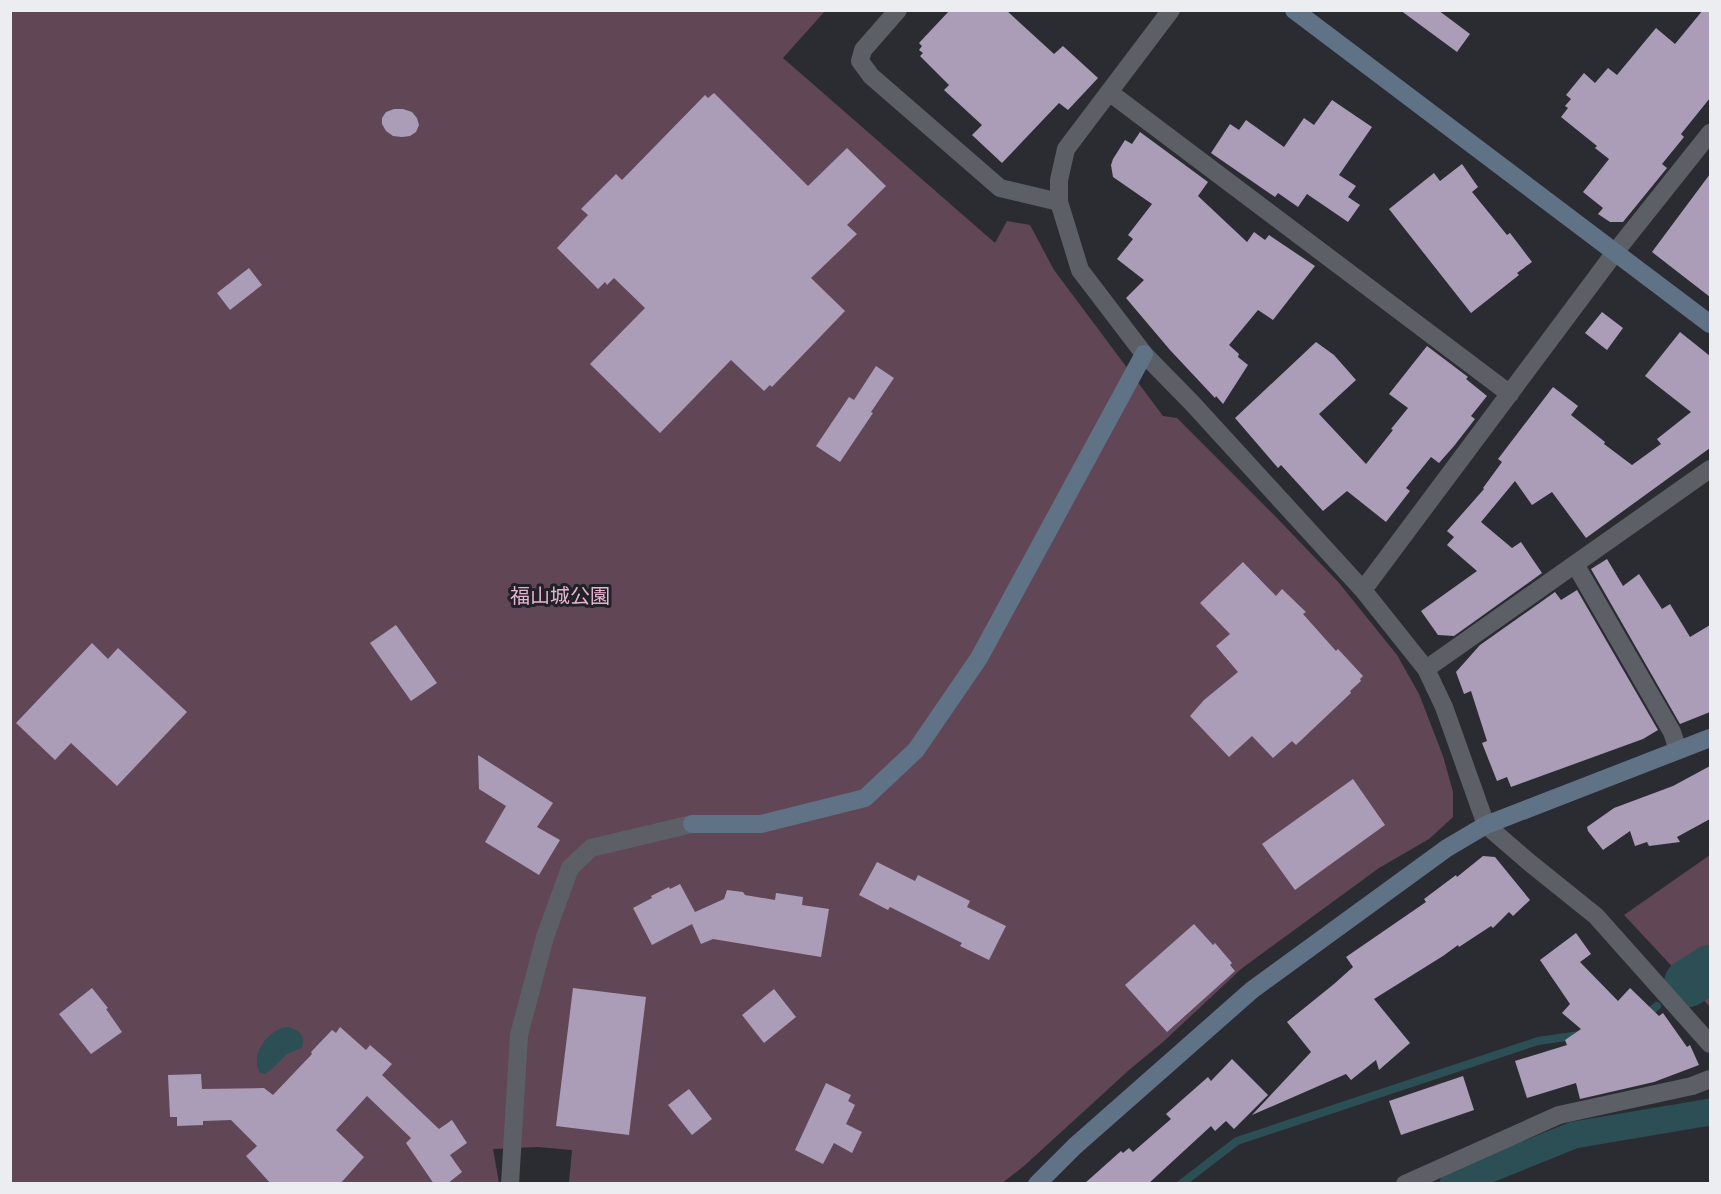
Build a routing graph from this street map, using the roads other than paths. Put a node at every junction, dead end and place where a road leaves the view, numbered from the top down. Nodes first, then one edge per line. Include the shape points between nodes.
1 (898, 10) edge
2 (1170, 10) edge
3 (1294, 10) edge
4 (1109, 92) junction
5 (1710, 133) edge
6 (1059, 202) junction
7 (1616, 251) junction
8 (1710, 324) edge
9 (1144, 354) junction
10 (1510, 394) junction
11 (1710, 469) edge
12 (1575, 564) junction
13 (1363, 590) junction
14 (1426, 669) junction
15 (1710, 738) edge
16 (1678, 750) junction
17 (1486, 825) junction
18 (1710, 1044) edge
19 (1710, 1079) edge
20 (510, 1184) edge
21 (1037, 1184) edge
22 (1405, 1184) edge

1 - 6 street via 863,50 860,62 871,76 999,188
2 - 4 street
3 - 7 street
4 - 6 street via 1066,149
4 - 10 street
5 - 7 street
6 - 9 street via 1080,270
7 - 8 street
7 - 10 street
9 - 13 street
9 - 20 street via 979,658 916,750 865,798 761,824 692,824 591,848 570,868 545,937 519,1035
10 - 13 street
11 - 12 street
12 - 14 street
12 - 16 street via 1672,732
13 - 14 street
14 - 17 street via 1444,707
15 - 16 street
16 - 17 street
17 - 18 street via 1596,916
17 - 21 street via 1447,848 1252,990
19 - 22 street via 1559,1115

